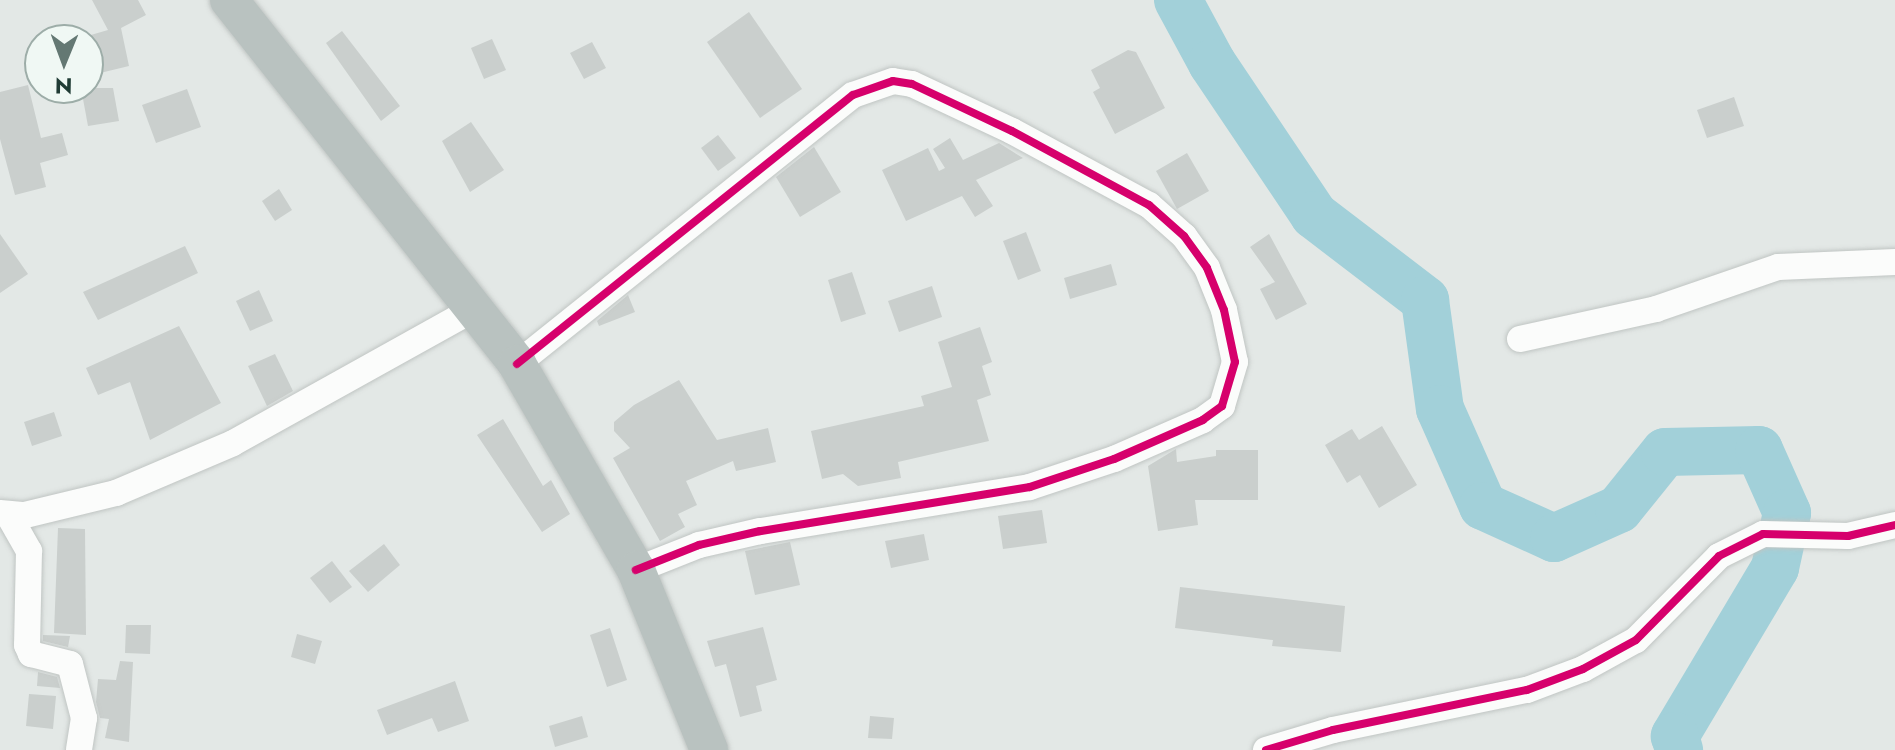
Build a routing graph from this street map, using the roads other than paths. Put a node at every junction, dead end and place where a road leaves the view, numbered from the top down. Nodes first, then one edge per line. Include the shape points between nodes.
1 (229, 0) edge
2 (1895, 262) edge
3 (474, 309) junction
4 (1520, 339) dead end
5 (517, 364) junction
6 (4, 514) edge
7 (1895, 525) edge
8 (636, 570) junction
9 (79, 750) edge
10 (709, 750) edge
11 (717, 750) edge
12 (1266, 750) edge

1 - 3 highway
2 - 4 street via 1778,267 1656,309
3 - 5 highway
3 - 6 street via 233,443 116,493
5 - 8 highway
5 - 8 street via 853,95 893,81 912,84 1012,131 1149,205 1184,236 1207,268 1224,310 1235,362 1222,406 1203,420 1114,459 1030,487 760,531 699,545
6 - 9 street via 29,551 27,645 31,654 70,664 84,718
7 - 12 street via 1848,536 1763,534 1719,556 1636,640 1583,669 1527,690 1333,730
8 - 10 highway
10 - 11 street

